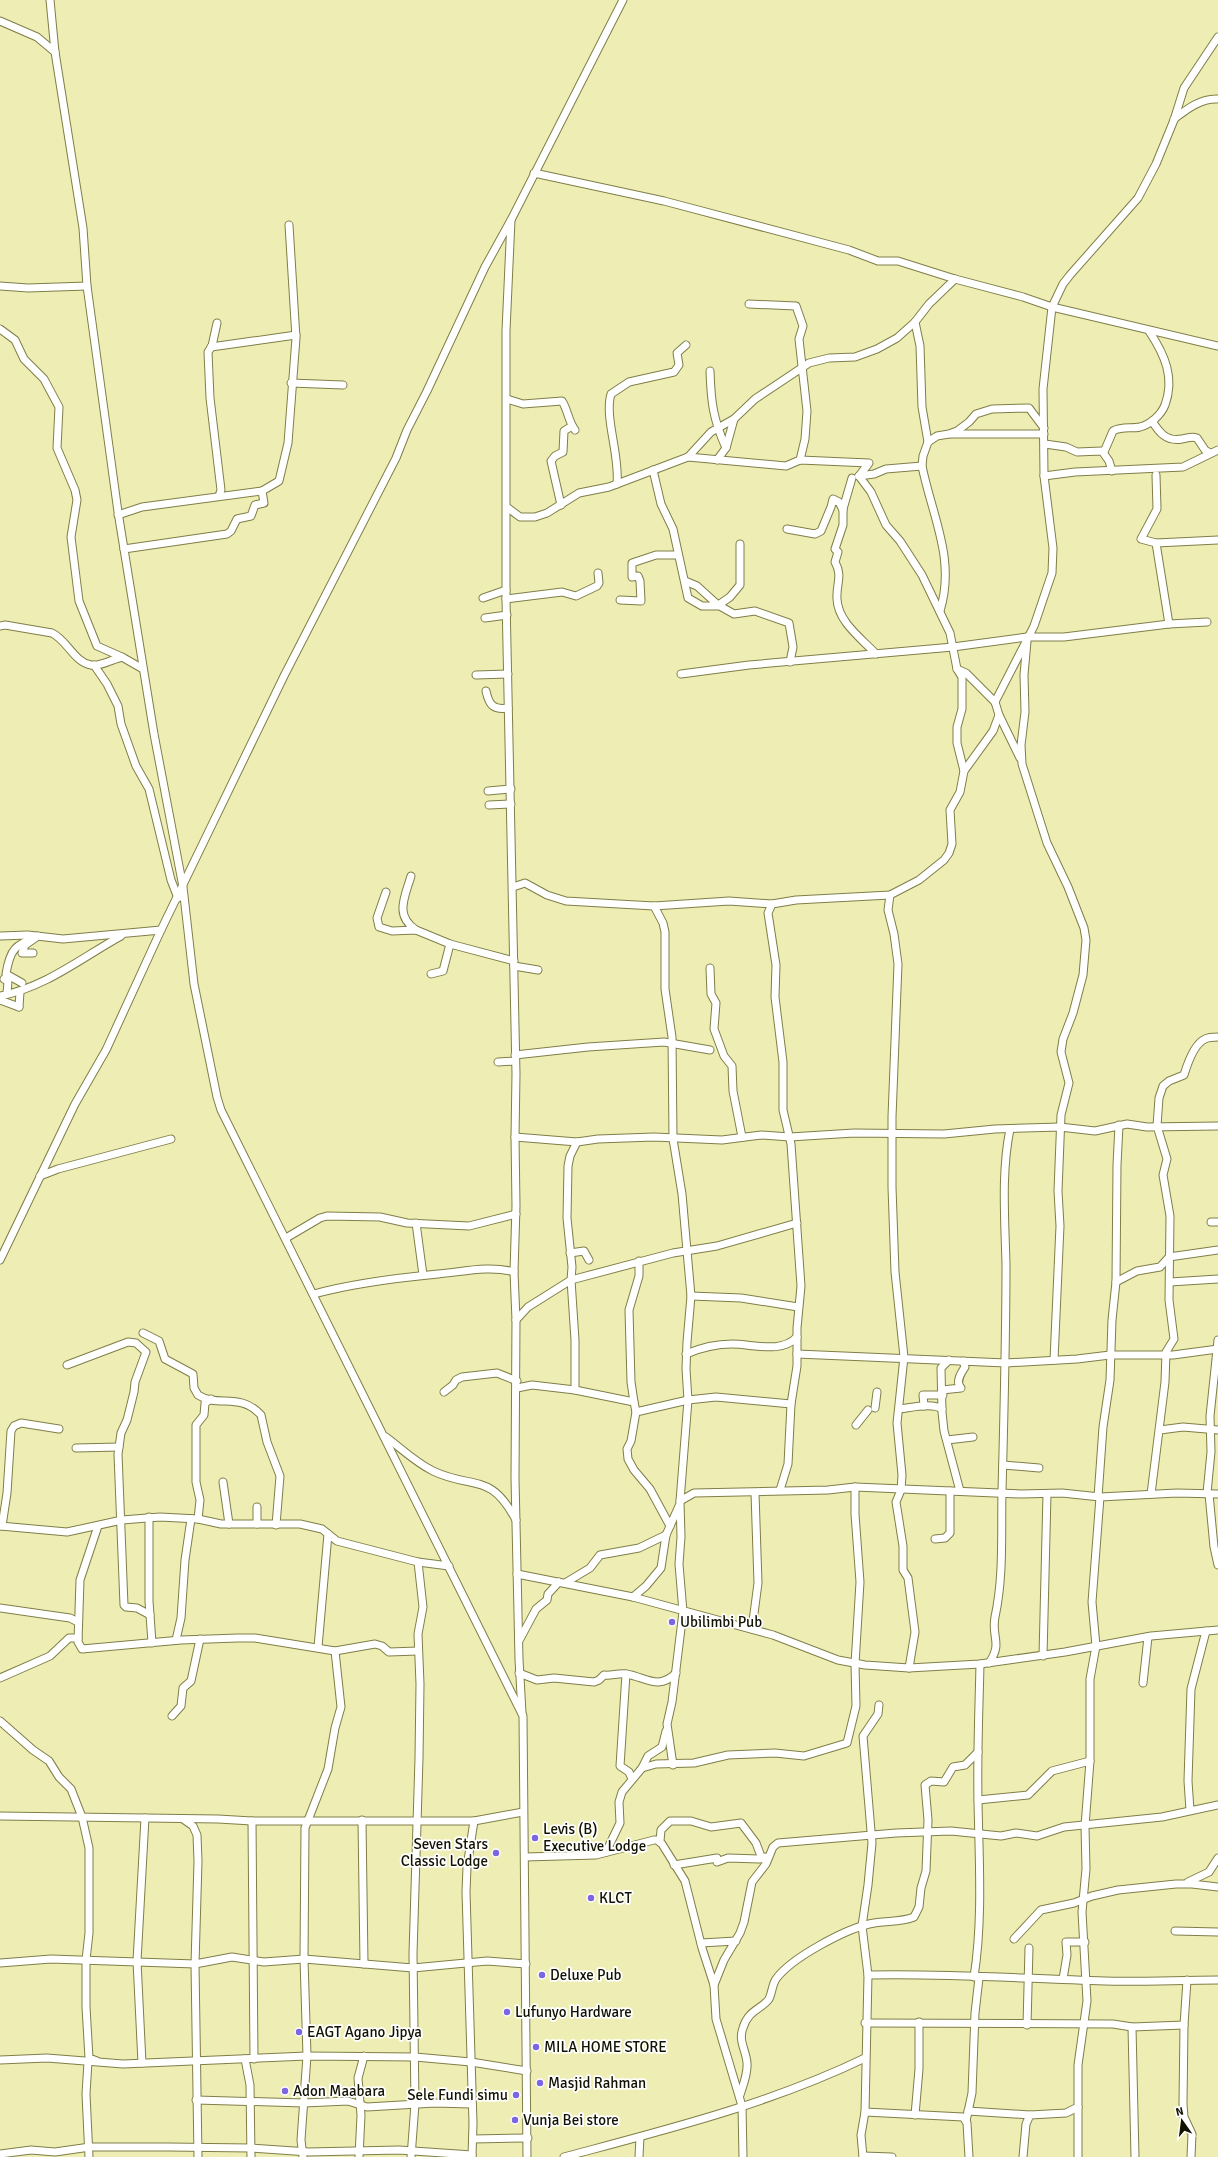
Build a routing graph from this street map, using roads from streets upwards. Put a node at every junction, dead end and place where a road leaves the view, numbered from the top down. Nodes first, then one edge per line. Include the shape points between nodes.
1 (50, 0) edge
2 (623, 0) edge
3 (0, 21) edge
4 (1218, 37) edge
5 (55, 52) junction
6 (1218, 96) edge
7 (1209, 98) junction
8 (1218, 99) edge
9 (1174, 120) junction
10 (534, 173) junction
11 (511, 220) junction
12 (289, 225) dead end
13 (955, 280) junction
14 (0, 286) edge
15 (87, 286) junction
16 (749, 304) dead end
17 (1052, 307) junction
18 (915, 322) junction
19 (217, 323) dead end
20 (0, 329) edge
21 (1149, 331) junction
22 (296, 335) junction
23 (686, 345) dead end
24 (1218, 346) edge
25 (211, 347) junction
26 (801, 367) junction
27 (710, 370) dead end
28 (291, 383) junction
29 (343, 385) dead end
30 (507, 399) junction
31 (734, 419) junction
32 (1152, 421) junction
33 (717, 428) junction
34 (1044, 431) junction
35 (950, 434) junction
36 (928, 442) junction
37 (1045, 444) junction
38 (726, 448) junction
39 (1218, 450) edge
40 (1104, 452) junction
41 (1210, 453) junction
42 (688, 457) junction
43 (717, 460) junction
44 (800, 460) junction
45 (922, 466) junction
46 (653, 470) junction
47 (1112, 471) junction
48 (1156, 475) dead end
49 (1044, 476) junction
50 (855, 477) junction
51 (616, 484) junction
52 (262, 491) junction
53 (219, 496) junction
54 (561, 505) junction
55 (508, 508) junction
56 (843, 510) junction
57 (118, 515) junction
58 (788, 529) dead end
59 (1218, 540) edge
60 (1156, 543) junction
61 (740, 544) dead end
62 (124, 549) junction
63 (678, 555) junction
64 (598, 573) dead end
65 (685, 581) junction
66 (506, 590) junction
67 (483, 598) dead end
68 (506, 599) junction
69 (620, 600) dead end
70 (718, 605) junction
71 (940, 611) junction
72 (507, 615) junction
73 (485, 618) dead end
74 (1207, 622) dead end
75 (1169, 624) junction
76 (0, 626) edge
77 (1027, 637) junction
78 (953, 647) junction
79 (876, 654) junction
80 (122, 658) junction
81 (790, 662) junction
82 (94, 665) junction
83 (143, 669) junction
84 (957, 669) junction
85 (508, 674) junction
86 (681, 674) dead end
87 (476, 675) dead end
88 (486, 691) dead end
89 (995, 702) junction
90 (508, 708) junction
91 (999, 715) junction
92 (1022, 764) junction
93 (964, 771) junction
94 (511, 789) junction
95 (488, 791) dead end
96 (511, 804) junction
97 (489, 805) dead end
98 (411, 876) dead end
99 (182, 887) junction
100 (513, 887) junction
101 (386, 892) dead end
102 (890, 895) junction
103 (178, 898) junction
104 (772, 904) junction
105 (654, 906) junction
106 (161, 930) junction
107 (416, 930) junction
108 (123, 934) junction
109 (0, 936) edge
110 (38, 936) junction
111 (450, 944) junction
112 (33, 953) dead end
113 (514, 964) junction
114 (4, 965) edge
115 (710, 968) dead end
116 (538, 970) dead end
117 (431, 974) dead end
118 (4, 978) dead end
119 (22, 983) dead end
120 (20, 992) junction
121 (3, 995) edge
122 (0, 1000) edge
123 (0, 1004) edge
124 (19, 1007) junction
125 (1218, 1037) edge
126 (671, 1043) junction
127 (710, 1050) dead end
128 (515, 1058) junction
129 (498, 1062) dead end
130 (1119, 1125) junction
131 (1157, 1126) junction
132 (1218, 1126) edge
133 (1060, 1127) junction
134 (1010, 1129) junction
135 (892, 1134) junction
136 (790, 1136) junction
137 (514, 1137) junction
138 (742, 1137) junction
139 (673, 1138) junction
140 (171, 1139) dead end
141 (576, 1142) junction
142 (40, 1176) junction
143 (516, 1214) junction
144 (416, 1223) junction
145 (797, 1223) junction
146 (286, 1238) junction
147 (687, 1250) junction
148 (1218, 1250) edge
149 (570, 1253) junction
150 (1169, 1257) junction
151 (0, 1260) edge
152 (589, 1260) dead end
153 (639, 1261) junction
154 (514, 1272) junction
155 (423, 1275) junction
156 (1218, 1279) edge
157 (571, 1280) junction
158 (1116, 1282) junction
159 (1170, 1282) junction
160 (314, 1294) junction
161 (691, 1296) junction
162 (798, 1307) junction
163 (516, 1320) junction
164 (143, 1334) dead end
165 (797, 1337) junction
166 (1218, 1340) edge
167 (1217, 1349) edge
168 (686, 1354) junction
169 (797, 1354) junction
170 (1110, 1355) junction
171 (1166, 1355) junction
172 (904, 1358) junction
173 (949, 1360) junction
174 (1054, 1360) junction
175 (963, 1361) junction
176 (1006, 1363) junction
177 (67, 1366) dead end
178 (517, 1384) junction
179 (575, 1390) junction
180 (444, 1392) dead end
181 (877, 1392) dead end
182 (942, 1393) junction
183 (211, 1400) junction
184 (688, 1400) junction
185 (634, 1402) junction
186 (791, 1404) junction
187 (924, 1406) junction
188 (875, 1408) dead end
189 (899, 1409) junction
190 (942, 1409) junction
191 (868, 1410) dead end
192 (636, 1412) junction
193 (856, 1425) dead end
194 (59, 1429) dead end
195 (1160, 1430) junction
196 (1210, 1430) junction
197 (1218, 1430) edge
198 (384, 1436) junction
199 (973, 1437) dead end
200 (947, 1440) junction
201 (120, 1447) junction
202 (76, 1448) dead end
203 (1003, 1465) junction
204 (1039, 1468) dead end
205 (223, 1482) dead end
206 (855, 1487) junction
207 (780, 1490) junction
208 (901, 1490) junction
209 (950, 1491) junction
210 (960, 1491) junction
211 (1002, 1492) junction
212 (755, 1493) junction
213 (1047, 1494) junction
214 (1151, 1494) junction
215 (1208, 1494) junction
216 (1218, 1494) edge
217 (1099, 1497) junction
218 (680, 1503) junction
219 (257, 1507) dead end
220 (149, 1517) junction
221 (194, 1519) junction
222 (122, 1520) junction
223 (517, 1521) junction
224 (229, 1524) junction
225 (257, 1524) junction
226 (276, 1525) junction
227 (1, 1526) edge
228 (98, 1526) junction
229 (670, 1526) junction
230 (328, 1534) junction
231 (666, 1535) junction
232 (934, 1539) dead end
233 (418, 1562) junction
234 (1218, 1565) edge
235 (449, 1566) junction
236 (517, 1574) junction
237 (562, 1582) junction
238 (633, 1597) junction
239 (0, 1608) edge
240 (683, 1612) junction
241 (150, 1615) junction
242 (78, 1622) junction
243 (752, 1629) junction
244 (1218, 1630) edge
245 (1206, 1631) junction
246 (1148, 1637) junction
247 (78, 1638) junction
248 (200, 1639) junction
249 (176, 1640) junction
250 (518, 1641) junction
251 (152, 1643) junction
252 (1096, 1646) junction
253 (318, 1647) junction
254 (335, 1651) junction
255 (418, 1651) junction
256 (1043, 1656) junction
257 (989, 1663) junction
258 (855, 1664) junction
259 (980, 1664) junction
260 (909, 1668) junction
261 (520, 1673) junction
262 (676, 1673) junction
263 (626, 1674) junction
264 (0, 1678) edge
265 (1143, 1684) dead end
266 (879, 1705) dead end
267 (172, 1716) dead end
268 (522, 1716) junction
269 (0, 1721) edge
270 (667, 1724) junction
271 (978, 1752) junction
272 (1090, 1761) junction
273 (672, 1765) junction
274 (642, 1768) junction
275 (632, 1779) junction
276 (978, 1800) junction
277 (1218, 1805) edge
278 (1190, 1810) junction
279 (523, 1812) junction
280 (0, 1816) edge
281 (82, 1817) junction
282 (145, 1818) junction
283 (183, 1819) junction
284 (308, 1820) junction
285 (362, 1820) junction
286 (417, 1820) junction
287 (252, 1821) junction
288 (474, 1821) junction
289 (1085, 1826) junction
290 (928, 1832) junction
291 (978, 1832) junction
292 (871, 1835) junction
293 (660, 1841) junction
294 (606, 1852) junction
295 (770, 1852) junction
296 (525, 1857) junction
297 (762, 1858) junction
298 (1218, 1858) edge
299 (674, 1865) junction
300 (1182, 1884) junction
301 (1218, 1887) edge
302 (1084, 1899) junction
303 (862, 1926) junction
304 (1176, 1931) dead end
305 (1218, 1932) edge
306 (1014, 1939) dead end
307 (736, 1941) junction
308 (1085, 1942) junction
309 (700, 1943) junction
310 (1029, 1948) dead end
311 (304, 1959) junction
312 (86, 1960) junction
313 (252, 1960) junction
314 (137, 1962) junction
315 (0, 1963) edge
316 (195, 1964) junction
317 (364, 1964) junction
318 (467, 1964) junction
319 (526, 1964) junction
320 (413, 1968) junction
321 (868, 1975) junction
322 (977, 1977) junction
323 (1029, 1978) junction
324 (1063, 1980) junction
325 (1086, 1980) junction
326 (1188, 1980) junction
327 (1218, 1980) edge
328 (714, 1985) junction
329 (919, 2022) junction
330 (866, 2023) junction
331 (975, 2023) junction
332 (1084, 2024) junction
333 (1027, 2025) junction
334 (1184, 2025) junction
335 (1132, 2027) junction
336 (307, 2056) junction
337 (364, 2056) junction
338 (415, 2057) junction
339 (865, 2058) junction
340 (245, 2059) junction
341 (254, 2059) junction
342 (0, 2060) edge
343 (195, 2061) junction
344 (88, 2062) junction
345 (471, 2062) junction
346 (101, 2063) junction
347 (142, 2063) junction
348 (527, 2071) junction
349 (740, 2096) junction
350 (196, 2100) junction
351 (250, 2101) junction
352 (304, 2103) junction
353 (415, 2104) junction
354 (471, 2104) junction
355 (360, 2105) junction
356 (742, 2106) junction
357 (1078, 2107) junction
358 (968, 2111) junction
359 (865, 2112) junction
360 (915, 2115) junction
361 (1030, 2115) junction
362 (966, 2121) junction
363 (640, 2137) junction
364 (528, 2138) junction
365 (473, 2139) junction
366 (90, 2147) junction
367 (196, 2147) junction
368 (251, 2148) junction
369 (359, 2153) edge
370 (0, 2154) edge
371 (303, 2154) edge
372 (411, 2154) edge
373 (472, 2156) edge
374 (863, 2156) edge
375 (89, 2157) edge
376 (198, 2157) edge
377 (251, 2157) edge
378 (527, 2157) edge
379 (564, 2157) edge
380 (639, 2157) edge
381 (743, 2157) edge
382 (892, 2157) edge
383 (969, 2157) edge
384 (1023, 2157) edge
385 (1078, 2157) edge
386 (1136, 2157) edge
387 (1191, 2157) edge

1 - 5 street
2 - 10 street
3 - 5 street via 37,37
4 - 9 street via 1184,88
5 - 15 street via 83,228
6 - 7 street
7 - 8 street
7 - 9 street via 1194,105
9 - 17 street via 1151,175 1138,198 1070,275
10 - 11 street
10 - 13 street via 664,201 849,250 878,261 898,261
11 - 30 street via 506,330
11 - 99 street via 485,267 396,458 284,676
12 - 22 street
13 - 17 street
13 - 18 street via 929,304
14 - 15 street
15 - 57 street
16 - 26 street via 796,306 803,326 799,338
17 - 21 street
17 - 34 street via 1043,389
18 - 26 street via 897,338 865,354 846,359 820,359
18 - 36 street via 920,346 922,407
19 - 25 street
20 - 80 street via 15,340 24,359 44,379 58,403 60,412 57,452 77,500 71,537 79,601 97,646
21 - 24 street
21 - 32 street via 1161,349 1170,379 1163,410
22 - 25 street
22 - 28 street
23 - 51 street via 677,353 679,365 674,372 629,382 611,394 609,408 618,462
25 - 53 street via 208,352 208,371 221,490
26 - 31 street via 755,399
26 - 44 street via 807,412
27 - 33 street via 711,406
28 - 29 street
28 - 52 street via 288,443 281,475 276,484
30 - 54 street via 523,404 562,401 567,408 573,428 564,431 563,452 551,461
30 - 55 street
31 - 33 street
31 - 38 street
32 - 40 street via 1140,427 1113,430
32 - 41 street via 1161,435 1173,439 1190,436 1197,438
33 - 38 street
33 - 42 street
34 - 35 street via 984,436
34 - 35 street via 1032,411 1024,407 979,412 970,422
34 - 37 street
35 - 36 street via 937,436
36 - 45 street
37 - 40 street via 1066,447 1078,452
37 - 49 street
38 - 43 street
39 - 41 street
40 - 47 street
41 - 47 street via 1183,467
42 - 43 street
42 - 46 street
43 - 44 street via 786,466
44 - 50 street via 869,463
45 - 50 street via 894,468
45 - 71 street via 941,534 944,557 946,592
46 - 51 street
46 - 63 street via 661,504 673,529
47 - 49 street
48 - 60 street via 1157,509 1141,539
49 - 77 street via 1054,559 1048,589 1034,626
50 - 56 street
50 - 71 street via 871,492 886,525 922,574
51 - 54 street via 578,493
52 - 53 street
52 - 62 street via 264,503 255,504 251,516 237,520 227,534
53 - 57 street via 142,508
54 - 55 street via 546,513 525,518
55 - 66 street
56 - 58 street via 839,502 833,499 822,531 815,534
56 - 79 street via 843,525 835,549 838,552 835,562 840,570 837,599 843,619
57 - 62 street
59 - 60 street
60 - 75 street
61 - 70 street via 740,585 730,597
62 - 83 street
63 - 65 street
63 - 69 street via 656,556 632,563 632,577 638,576 640,580 641,601
64 - 68 street via 598,586 576,596 562,592
65 - 70 street via 697,586
65 - 70 street via 688,598 702,606
66 - 67 street
66 - 68 street
68 - 72 street
70 - 81 street via 734,614 755,611 788,623 793,647
71 - 78 street
72 - 73 street
72 - 85 street
74 - 75 street
75 - 77 street via 1064,637
76 - 82 street via 52,633 59,636 83,662
77 - 78 street
77 - 89 street
77 - 92 street
78 - 79 street
78 - 84 street
79 - 81 street
80 - 82 street
80 - 83 street
81 - 86 street
82 - 103 street via 118,706 121,724 136,766 149,789 171,880
83 - 99 street
84 - 89 street via 966,673
84 - 93 street via 962,677 962,709 957,727 957,743
85 - 87 street
85 - 90 street
88 - 90 street via 490,705 495,708
89 - 91 street
90 - 94 street
91 - 92 street
91 - 93 street via 993,732
92 - 133 street via 1046,843 1068,887 1086,940 1083,974 1061,1052 1068,1083
93 - 102 street via 960,792 950,810 952,844 949,853 919,880
94 - 95 street
94 - 96 street
96 - 97 street
96 - 100 street
98 - 107 street via 402,912 406,921
99 - 103 street
99 - 146 street via 194,984 216,1097
100 - 105 street via 527,883 547,895 566,901
100 - 113 street
101 - 107 street via 377,918 379,927 392,931
102 - 104 street via 796,900
102 - 135 street via 888,910 898,964
103 - 106 street
104 - 105 street via 729,901
104 - 136 street via 768,913 776,966 775,997 783,1062 783,1110
105 - 126 street via 663,923 665,989
106 - 108 street
106 - 142 street via 106,1050 75,1104
107 - 111 street
108 - 110 street via 63,939
108 - 120 street via 65,972
109 - 110 street
110 - 112 street via 25,945 22,953
110 - 114 street via 19,944
111 - 113 street
111 - 117 street via 443,971
113 - 116 street
113 - 128 street
114 - 119 street via 6,974
115 - 138 street via 711,994 716,1003 714,1029 724,1056 732,1066
118 - 121 street via 8,982
120 - 121 street
120 - 124 street
122 - 124 street
123 - 124 street
125 - 131 street via 1204,1039 1188,1063 1184,1075 1163,1086 1159,1098
126 - 127 street
126 - 128 street via 588,1047
126 - 139 street
128 - 129 street
128 - 137 street
130 - 131 street
130 - 133 street via 1095,1131
130 - 158 street
131 - 132 street
131 - 150 street via 1167,1159 1163,1175 1170,1216
133 - 134 street
133 - 174 street via 1060,1226
134 - 135 street via 983,1129 944,1134
134 - 176 street via 1005,1181
135 - 136 street
135 - 172 street via 895,1272
136 - 138 street
136 - 145 street
137 - 141 street
137 - 143 street
138 - 139 street via 722,1140
139 - 141 street
139 - 147 street
140 - 142 street via 58,1168
141 - 149 street via 568,1166 567,1218
142 - 151 street
143 - 144 street via 469,1226
143 - 154 street
144 - 146 street via 380,1217 328,1216
144 - 155 street
145 - 147 street via 717,1246
145 - 162 street via 801,1286
146 - 160 street
147 - 153 street
147 - 161 street
148 - 150 street
149 - 152 street via 584,1251
149 - 157 street
150 - 158 street via 1160,1267 1137,1271
150 - 159 street
153 - 157 street via 597,1275
153 - 185 street via 639,1276 629,1310
154 - 155 street via 479,1270
154 - 163 street
155 - 160 street via 340,1287
156 - 159 street
157 - 163 street via 528,1307
157 - 179 street
158 - 170 street
159 - 171 street via 1174,1343 1167,1349
160 - 198 street
161 - 162 street via 741,1298
161 - 168 street
162 - 165 street
163 - 178 street
164 - 183 street via 159,1341 165,1359 192,1374 198,1395
165 - 168 street via 783,1346 764,1348 731,1344
165 - 169 street
166 - 167 street
167 - 171 street
167 - 196 street
168 - 184 street
169 - 172 street
169 - 186 street
170 - 171 street
170 - 174 street
170 - 217 street
171 - 195 street
172 - 173 street
172 - 189 street
173 - 175 street
173 - 182 street via 941,1368
174 - 176 street
175 - 176 street
175 - 182 street via 965,1368 959,1375 958,1382 961,1388
176 - 203 street
177 - 201 street via 128,1342 136,1343 146,1350 146,1357 135,1382 127,1420 121,1433
178 - 179 street
178 - 180 street via 498,1373 462,1377
178 - 223 street
179 - 185 street
181 - 188 street
182 - 187 street via 923,1395
182 - 190 street
183 - 221 street via 205,1404 204,1415 196,1425 196,1482 200,1500
183 - 226 street via 242,1402 261,1415 268,1446 280,1476
184 - 186 street via 716,1397
184 - 192 street
184 - 218 street
185 - 192 street
186 - 207 street via 788,1464
187 - 189 street
187 - 190 street via 938,1406
189 - 208 street via 897,1423
190 - 200 street
191 - 193 street
192 - 229 street via 627,1449 628,1459 650,1489
194 - 227 street via 21,1423 14,1426 11,1431 7,1493
195 - 196 street via 1183,1427
195 - 214 street
196 - 197 street
196 - 215 street
198 - 223 street via 433,1471 493,1490 506,1502
198 - 235 street
199 - 200 street
200 - 210 street
201 - 202 street
201 - 222 street via 118,1501
203 - 204 street
203 - 211 street
205 - 224 street
206 - 207 street
206 - 208 street
206 - 258 street via 860,1582
207 - 212 street
208 - 209 street
208 - 260 street via 896,1502 902,1540 903,1570 908,1578 915,1632
209 - 210 street
209 - 232 street via 950,1533 945,1538
210 - 211 street
211 - 213 street
211 - 257 street via 1003,1543 995,1620 996,1648
212 - 218 street via 694,1493
212 - 243 street via 758,1583
213 - 217 street
213 - 256 street
214 - 215 street
214 - 217 street
215 - 216 street
215 - 234 street
217 - 252 street via 1092,1602
218 - 229 street
218 - 240 street via 679,1564
219 - 225 street
220 - 221 street
220 - 222 street
220 - 241 street
221 - 224 street
221 - 249 street via 185,1560 181,1618
222 - 228 street
222 - 241 street via 121,1570 124,1606 137,1608
223 - 236 street
224 - 225 street
225 - 226 street
226 - 230 street via 312,1526
227 - 228 street via 67,1532
228 - 242 street via 81,1578
229 - 231 street
230 - 233 street via 337,1541
230 - 253 street
231 - 237 street via 639,1548 600,1555 590,1568
231 - 238 street via 661,1568
233 - 235 street
233 - 255 street via 423,1607 419,1624
235 - 268 street
236 - 237 street
236 - 250 street
237 - 238 street
237 - 250 street via 548,1594 548,1600 536,1609
238 - 240 street
239 - 242 street via 68,1618
240 - 243 street
240 - 262 street
241 - 251 street
242 - 247 street
243 - 258 street
244 - 245 street
245 - 246 street
245 - 278 street via 1192,1689 1188,1781
246 - 252 street
246 - 265 street
247 - 251 street via 79,1648 84,1650
247 - 264 street via 69,1638 50,1656
248 - 249 street
248 - 253 street via 256,1638
248 - 267 street via 191,1681 183,1688 181,1706
249 - 251 street
250 - 261 street
252 - 256 street
252 - 272 street via 1090,1679
253 - 254 street
254 - 255 street via 369,1644 380,1645 389,1652
254 - 284 street via 342,1702 328,1769
255 - 286 street via 420,1684
256 - 257 street
257 - 259 street
258 - 260 street
258 - 273 street via 856,1710 845,1744 804,1756 775,1753 728,1756
259 - 260 street
259 - 271 street
261 - 263 street via 537,1680 554,1678 594,1682 604,1675
261 - 268 street
262 - 263 street via 669,1680 657,1683
262 - 270 street
263 - 275 street via 620,1766 629,1772
266 - 292 street via 878,1714 863,1736
268 - 279 street
269 - 281 street via 49,1761 59,1777 71,1789
270 - 273 street
270 - 274 street via 665,1742 648,1756
271 - 276 street
271 - 290 street via 963,1766 953,1767 944,1782 931,1781 925,1785
272 - 276 street via 1052,1771 1028,1795
272 - 289 street
273 - 274 street via 656,1764
274 - 275 street
275 - 294 street via 622,1792 620,1823
276 - 291 street
277 - 278 street
278 - 289 street via 1162,1817
279 - 288 street
279 - 296 street
280 - 281 street
281 - 282 street
281 - 312 street via 88,1848 89,1933
282 - 283 street
282 - 314 street
283 - 287 street
283 - 316 street via 193,1826 197,1835 198,1907
284 - 285 street
284 - 287 street
284 - 311 street via 305,1836
285 - 286 street
285 - 317 street
286 - 288 street
286 - 320 street
287 - 313 street
288 - 318 street via 467,1867
289 - 291 street via 1056,1828 1037,1836 1016,1833 1001,1836
289 - 302 street
290 - 291 street
290 - 292 street
290 - 303 street via 926,1874 919,1907 914,1917
291 - 322 street
292 - 295 street via 783,1842 774,1845
292 - 303 street
293 - 294 street via 654,1840
293 - 297 street via 661,1830 670,1821 691,1821 711,1827 741,1823 756,1843
293 - 299 street
294 - 296 street via 596,1855
295 - 297 street
295 - 307 street via 766,1864 752,1882 744,1922
296 - 319 street
297 - 299 street via 728,1858 717,1862 717,1858
298 - 300 street via 1209,1872
299 - 309 street via 685,1882
300 - 301 street
300 - 302 street via 1118,1890
302 - 306 street via 1041,1910
302 - 308 street via 1082,1912
303 - 321 street
303 - 349 street via 816,1947 781,1973 768,2000 749,2016 743,2027 741,2039 747,2071
304 - 305 street
307 - 309 street
307 - 328 street via 724,1960
308 - 324 street via 1066,1942 1067,1955
308 - 325 street
309 - 328 street
310 - 323 street
311 - 313 street via 279,1962
311 - 317 street
311 - 336 street
312 - 314 street
312 - 315 street via 51,1959
312 - 346 street via 89,2058
313 - 316 street via 232,1957
313 - 341 street
314 - 316 street
314 - 347 street
316 - 343 street
317 - 320 street
318 - 319 street
318 - 320 street
318 - 345 street
319 - 348 street
320 - 338 street
321 - 322 street
321 - 330 street
322 - 323 street
322 - 331 street
323 - 324 street
323 - 333 street
324 - 325 street
325 - 326 street
325 - 332 street
326 - 327 street
326 - 334 street
328 - 349 street via 716,2019
329 - 330 street
329 - 331 street
329 - 360 street via 919,2069
330 - 339 street
331 - 333 street
331 - 358 street via 972,2093
332 - 333 street
332 - 335 street
332 - 357 street via 1078,2065
334 - 335 street
334 - 387 street via 1183,2104 1184,2117 1192,2134
335 - 386 street
336 - 337 street
336 - 341 street
336 - 352 street
337 - 338 street
337 - 355 street via 358,2078
338 - 345 street
338 - 353 street
339 - 356 street via 818,2079
339 - 359 street
340 - 341 street
340 - 343 street
340 - 351 street
342 - 344 street via 47,2058
343 - 347 street
343 - 350 street
344 - 346 street
344 - 366 street via 87,2107
345 - 348 street
345 - 354 street
346 - 347 street
348 - 364 street
349 - 356 street
350 - 351 street
350 - 367 street
351 - 352 street
351 - 368 street
352 - 355 street via 348,2101
352 - 371 street via 301,2140
353 - 354 street
353 - 355 street via 367,2107
353 - 372 street
354 - 365 street
355 - 369 street
356 - 363 street
356 - 381 street
357 - 361 street via 1068,2113
357 - 385 street
358 - 361 street
358 - 362 street
359 - 360 street
359 - 374 street via 861,2135
360 - 362 street via 960,2117
361 - 384 street via 1026,2124
362 - 383 street
363 - 379 street
363 - 380 street
364 - 365 street
364 - 378 street
365 - 373 street
366 - 367 street
366 - 370 street via 55,2152 31,2150
366 - 375 street
367 - 368 street
367 - 376 street
368 - 371 street
368 - 377 street
369 - 371 street
369 - 372 street
372 - 373 street
374 - 382 street

